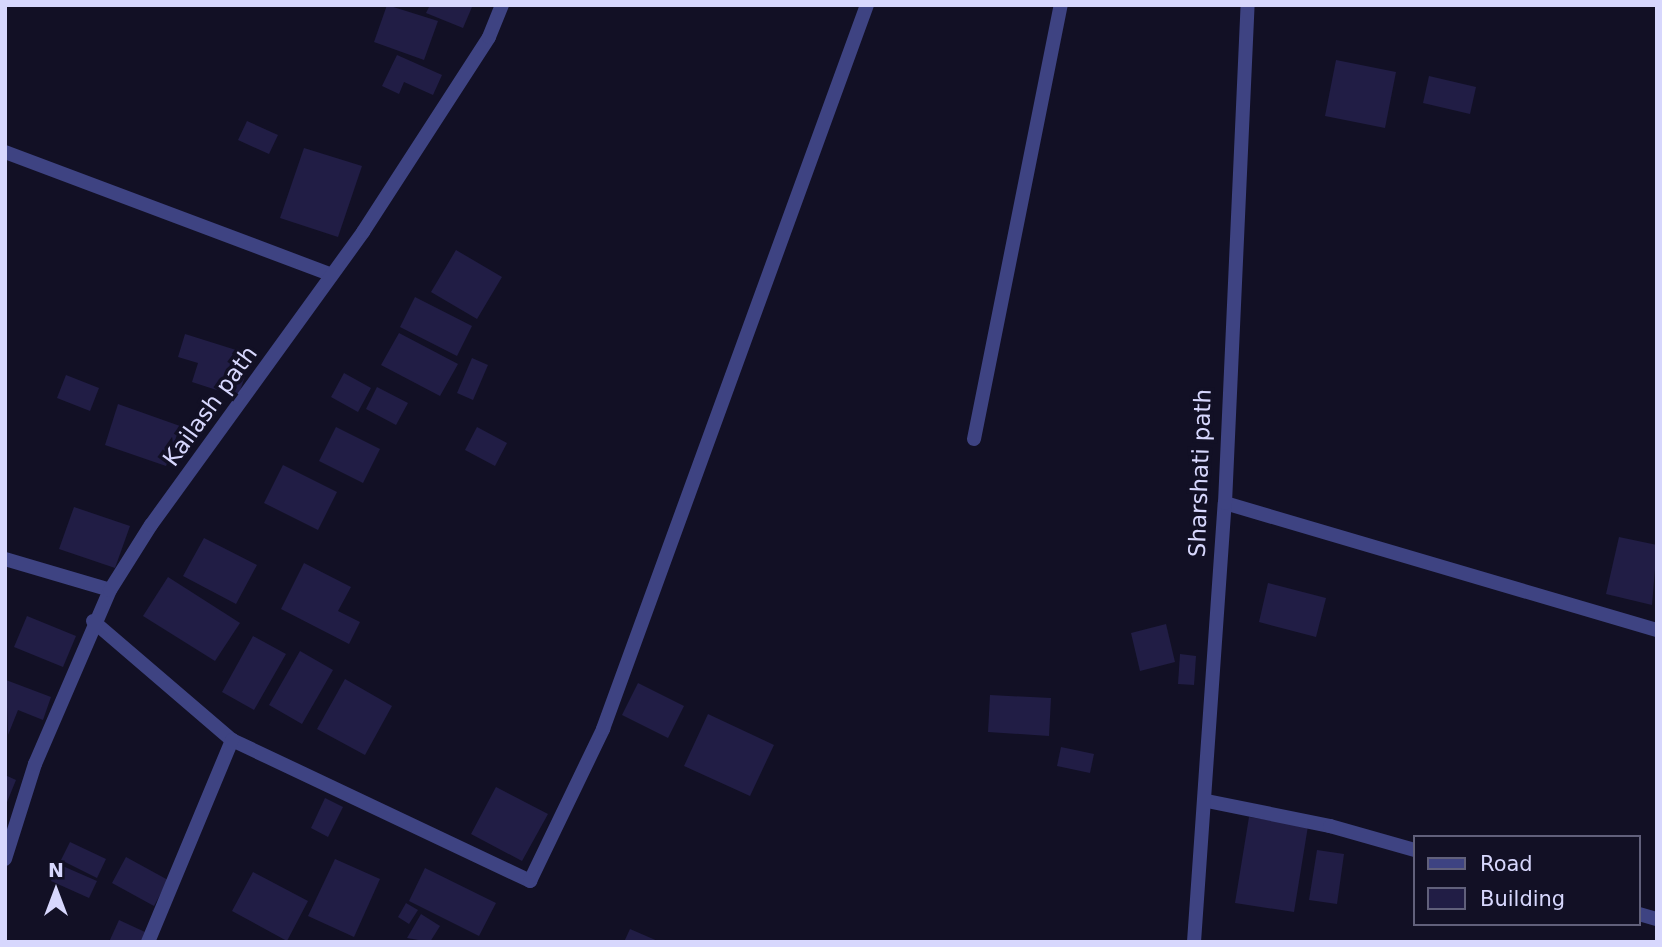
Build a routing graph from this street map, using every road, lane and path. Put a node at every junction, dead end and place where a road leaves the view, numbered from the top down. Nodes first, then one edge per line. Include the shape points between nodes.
1 (502, 5) edge
2 (867, 5) edge
3 (1061, 5) edge
4 (1248, 5) edge
5 (5, 152) edge
6 (329, 274) junction
7 (974, 439) dead end
8 (1225, 503) junction
9 (5, 559) edge
10 (110, 590) junction
11 (93, 621) junction
12 (1657, 630) edge
13 (232, 740) junction
14 (1207, 801) junction
15 (1414, 850) edge
16 (5, 859) edge
17 (148, 942) edge
18 (1194, 942) edge

1 - 6 street, Kailash path via 363,232
2 - 13 street via 603,729 530,881
3 - 7 street
4 - 8 street, Sharshati path
5 - 6 street
6 - 10 street, Kailash path
8 - 12 street
8 - 14 street, Sharshati path
9 - 10 street
10 - 11 street, Kailash path
11 - 13 street
11 - 16 street, Kailash path via 34,764
13 - 17 street
14 - 15 street via 1329,826
14 - 18 street, Sharshati path via 1197,861

